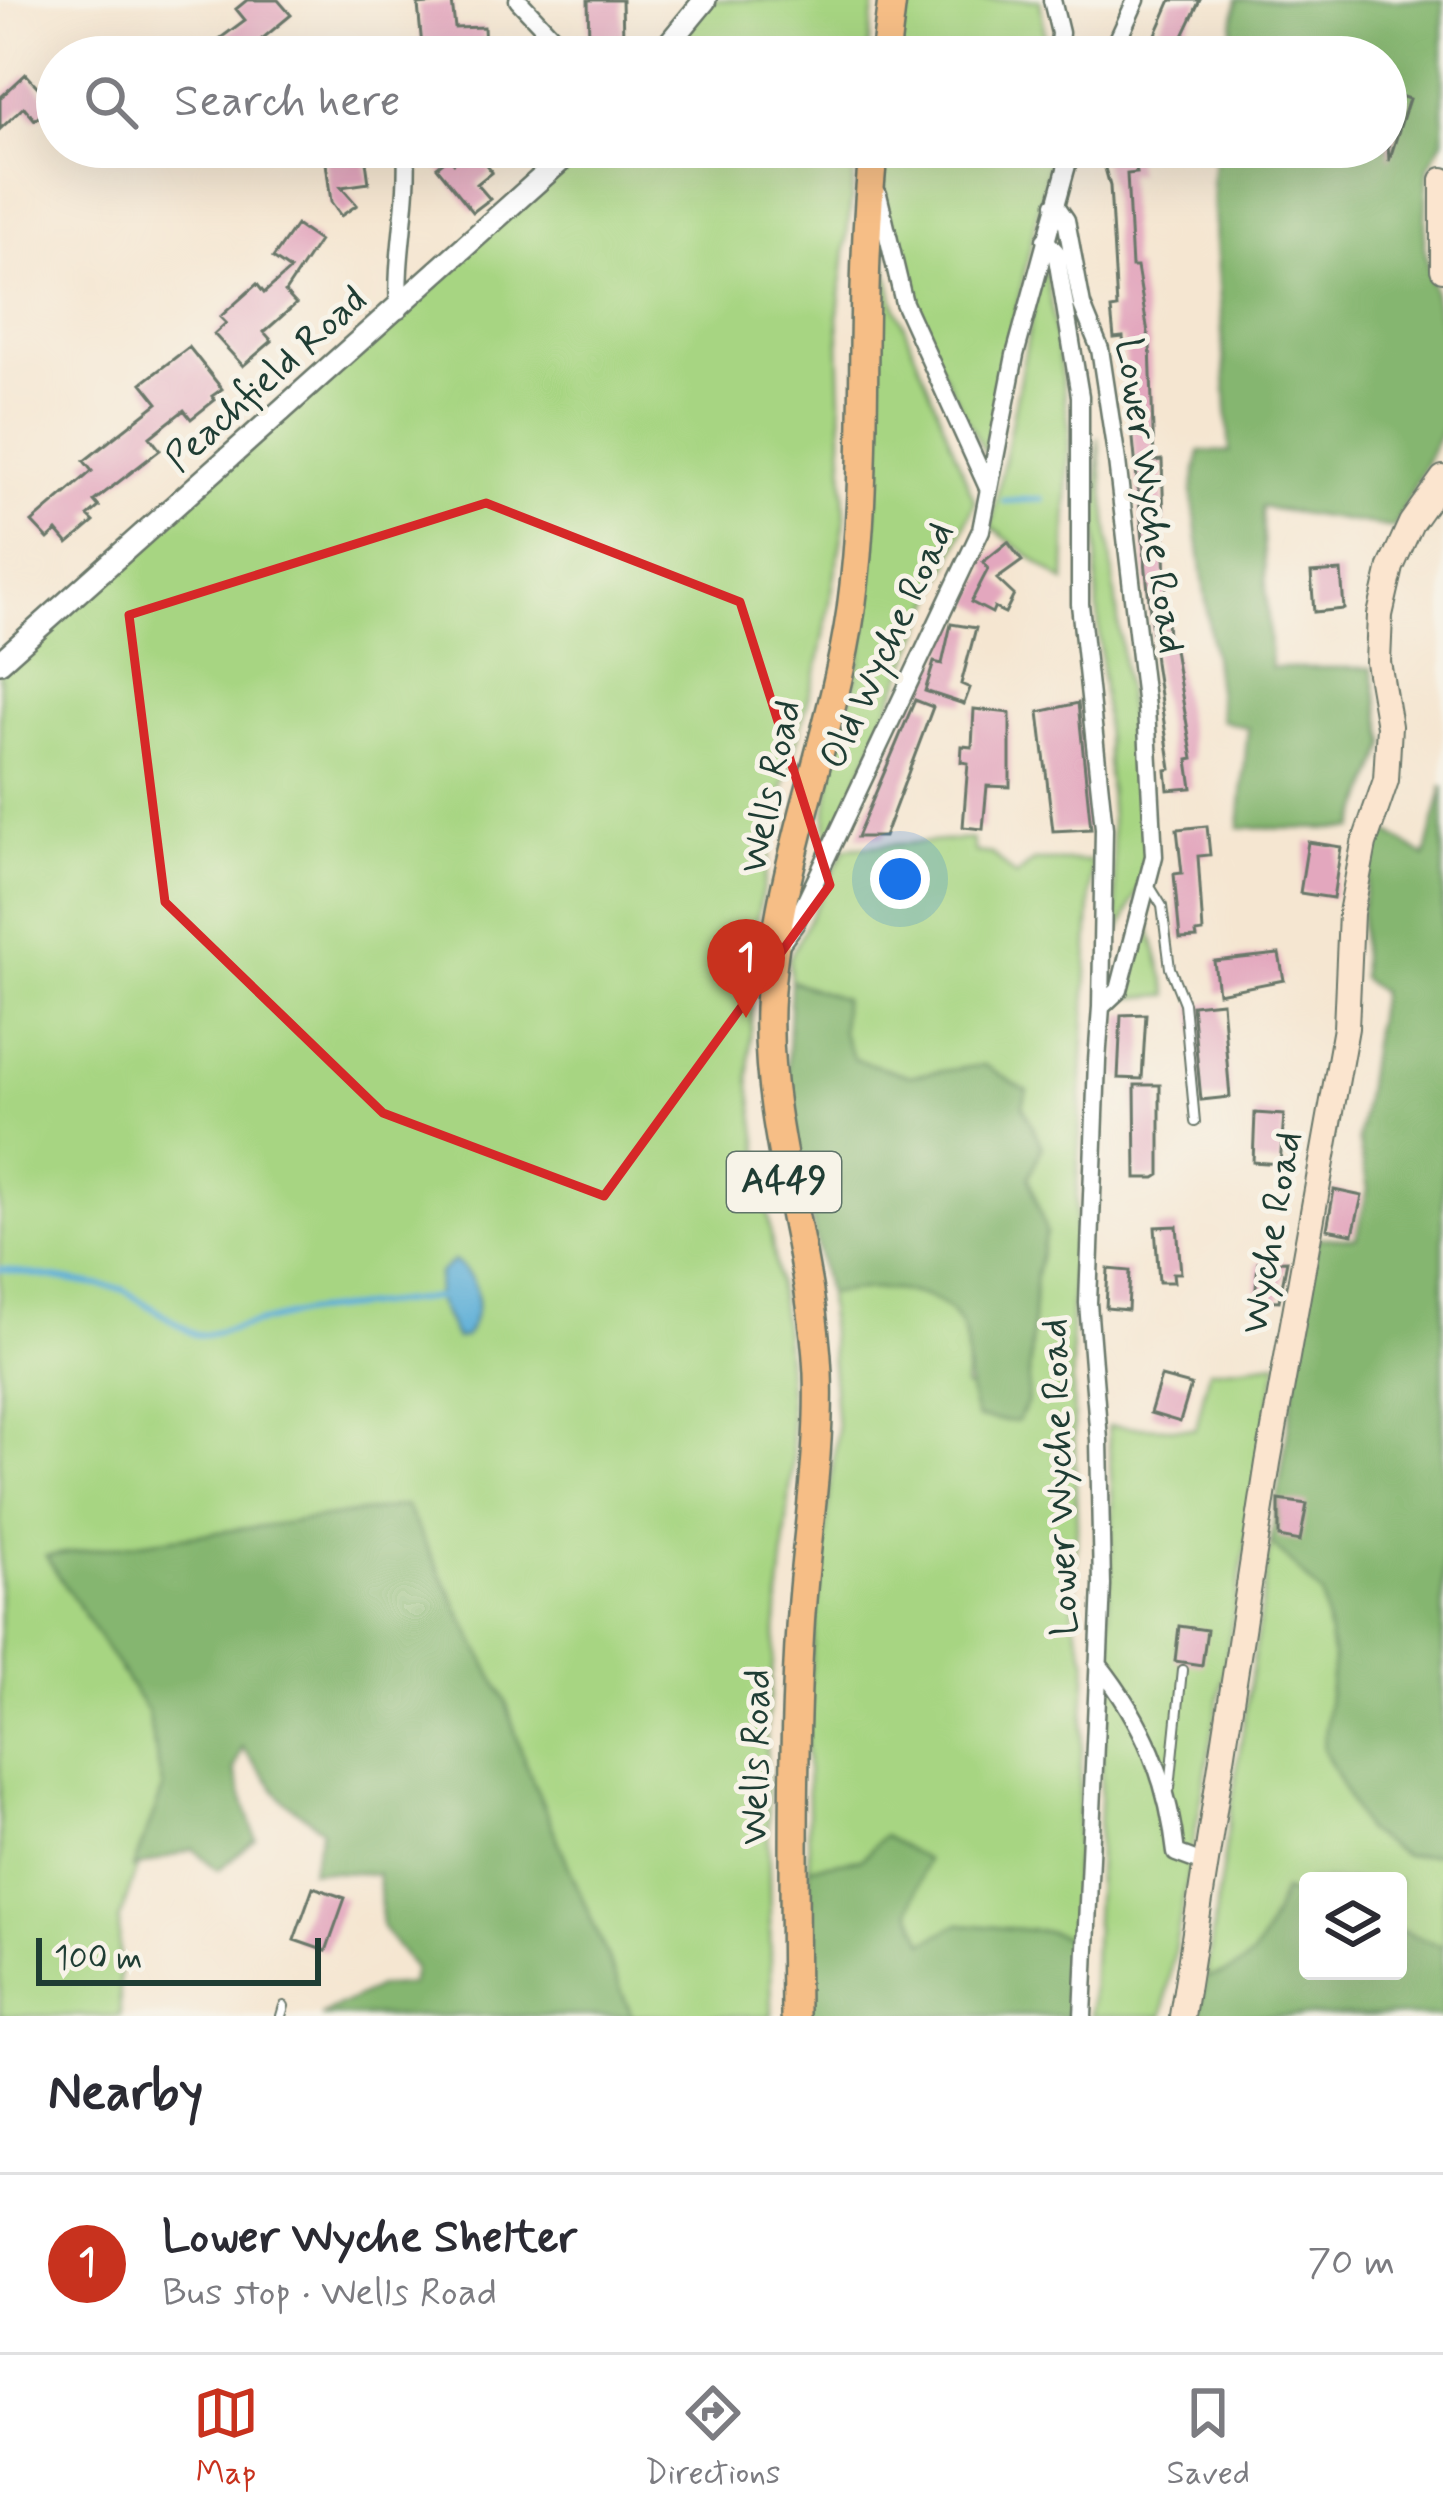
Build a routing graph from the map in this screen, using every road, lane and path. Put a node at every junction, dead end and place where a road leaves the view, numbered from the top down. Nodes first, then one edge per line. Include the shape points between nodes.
1 (518, 0) edge
2 (706, 0) edge
3 (892, 0) edge
4 (1052, 0) edge
5 (1136, 0) edge
6 (551, 36) edge
7 (676, 36) edge
8 (888, 36) edge
9 (1056, 36) edge
10 (1120, 36) edge
11 (407, 168) edge
12 (554, 168) edge
13 (872, 168) edge
14 (876, 168) edge
15 (1064, 168) edge
16 (1443, 180) edge
17 (1055, 204) junction
18 (1045, 241) junction
19 (1443, 269) edge
20 (399, 311) junction
21 (1443, 478) edge
22 (988, 488) junction
23 (0, 662) edge
24 (1149, 884) junction
25 (777, 950) junction
26 (1101, 1007) junction
27 (1195, 1122) dead end
28 (1098, 1664) junction
29 (1182, 1670) dead end
30 (1170, 1795) junction
31 (1203, 1864) junction
32 (794, 2016) edge
33 (1084, 2016) edge
34 (1182, 2016) edge

1 - 6 street
2 - 7 street
3 - 8 highway
4 - 9 street
5 - 10 street
11 - 20 street
12 - 20 street, Peachfield Road
13 - 25 highway, Wells Road / A449 via 860,353 862,514 850,615
14 - 22 street via 904,304
15 - 17 street, Old Wyche Road
16 - 19 main road
17 - 18 street, Old Wyche Road
17 - 24 street, Lower Wyche Road via 1100,349 1117,461 1146,708
18 - 22 street, Old Wyche Road
18 - 26 street, Lower Wyche Road via 1056,252 1080,396 1080,604 1104,828
20 - 23 street, Peachfield Road
21 - 31 main road, Wyche Road via 1397,553 1380,615 1386,780 1351,913 1346,1028
22 - 25 street, Old Wyche Road via 981,530
24 - 26 street, Lower Wyche Road via 1119,990
24 - 27 lane via 1162,906 1169,968 1184,1003
25 - 32 highway, Wells Road / A449 via 770,1069 818,1366 820,1448 793,1768
26 - 28 street, Lower Wyche Road via 1088,1303 1102,1505
28 - 30 street
28 - 33 street, Lower Wyche Road
29 - 30 lane
30 - 31 street via 1176,1853
31 - 34 main road, Wyche Road

